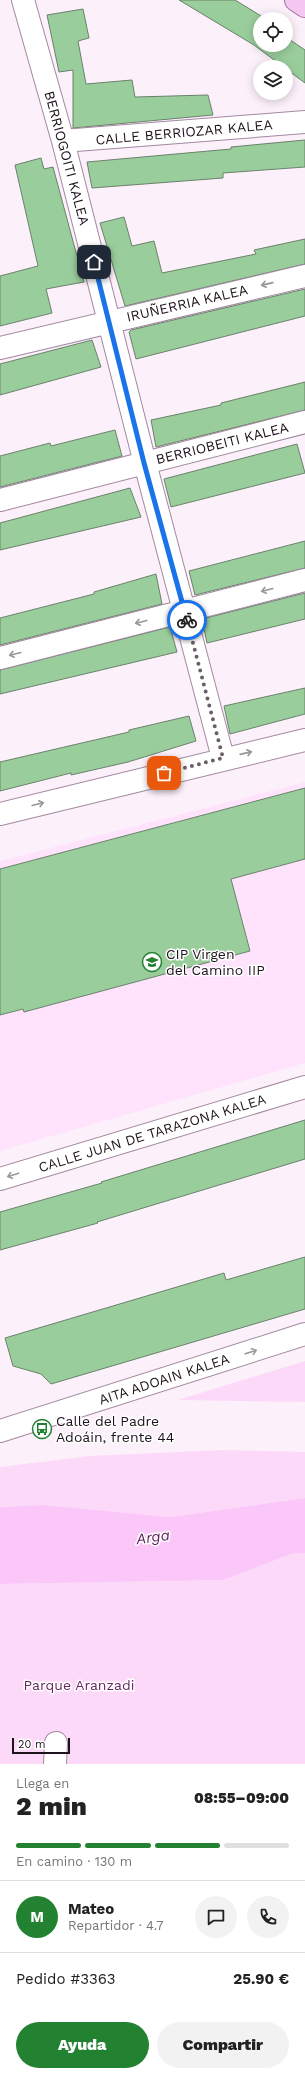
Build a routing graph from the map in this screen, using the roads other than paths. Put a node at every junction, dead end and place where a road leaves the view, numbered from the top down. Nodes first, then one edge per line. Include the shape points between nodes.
1 (23, 0) edge
2 (296, 0) edge
3 (305, 6) edge
4 (305, 122) edge
5 (63, 142) junction
6 (305, 276) edge
7 (110, 322) junction
8 (0, 348) edge
9 (305, 422) edge
10 (144, 463) junction
11 (0, 500) edge
12 (305, 580) edge
13 (184, 611) junction
14 (0, 658) edge
15 (305, 740) edge
16 (223, 758) junction
17 (0, 814) edge
18 (305, 1087) edge
19 (0, 1179) edge
20 (305, 1334) edge
21 (1, 1425) edge

1 - 5 street, BERRIOGOITI KALEA
2 - 3 main road
4 - 5 street, CALLE BERRIOZAR KALEA
5 - 7 street, BERRIOGOITI KALEA
6 -> 7 street, IRUÑERRIA KALEA
7 - 8 street, IRUÑERRIA KALEA
7 - 10 street, BERRIOGOITI KALEA
9 - 10 street, BERRIOBEITI KALEA
10 - 11 street, BERRIOBEITI KALEA
10 - 13 street, BERRIOGOITI KALEA
12 -> 13 street
13 -> 14 street
13 - 16 street, BERRIOGOITI KALEA
16 -> 15 street
17 -> 16 street
18 -> 19 street, CALLE JUAN DE TARAZONA KALEA
21 -> 20 street, AITA ADOAIN KALEA

